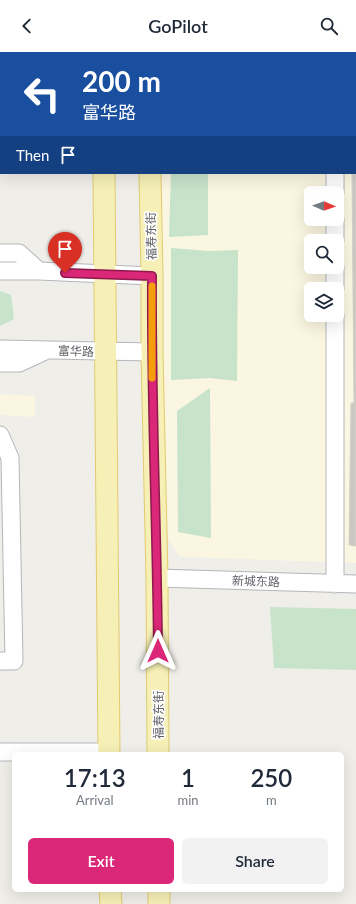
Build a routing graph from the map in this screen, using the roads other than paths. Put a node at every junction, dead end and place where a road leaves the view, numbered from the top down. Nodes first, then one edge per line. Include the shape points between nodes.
1 (104, 174) edge
2 (150, 174) edge
3 (335, 174) edge
4 (335, 186) edge
5 (0, 253) edge
6 (0, 271) edge
7 (38, 272) junction
8 (104, 274) junction
9 (152, 276) junction
10 (335, 322) edge
11 (0, 349) edge
12 (46, 350) junction
13 (105, 352) junction
14 (152, 352) junction
15 (0, 363) edge
16 (0, 434) edge
17 (157, 578) junction
18 (335, 584) junction
19 (356, 584) edge
20 (0, 661) edge
21 (0, 752) edge
22 (12, 752) edge
23 (109, 752) edge
24 (158, 752) edge
25 (110, 892) edge
26 (159, 892) edge
27 (110, 904) edge
28 (159, 904) edge

1 - 8 main road
2 - 9 main road, 福寿东街
3 - 4 street
5 - 7 street via 19,253
6 - 7 street
7 - 8 street
8 - 9 street
8 - 13 main road
9 - 14 main road, 福寿东街
10 - 18 street
11 - 12 street, 富华路
12 - 13 street, 富华路
12 - 15 street via 19,364
13 - 14 street, 富华路
13 - 23 main road
14 - 17 main road, 福寿东街
16 - 20 street via 10,458 14,661
17 - 18 street, 新城东路
17 - 24 main road, 福寿东街
18 - 19 street, 新城东路
21 - 22 street
25 - 27 main road
26 - 28 main road

